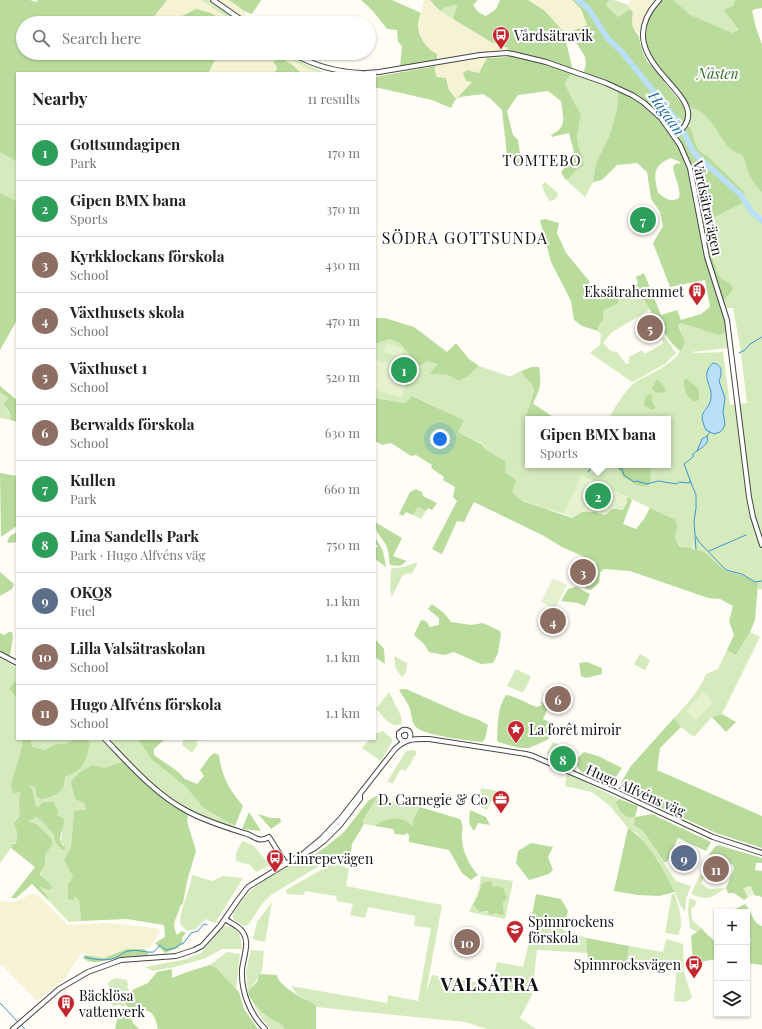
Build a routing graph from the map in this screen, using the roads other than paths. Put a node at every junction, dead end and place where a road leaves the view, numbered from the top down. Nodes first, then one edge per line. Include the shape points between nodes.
1 (213, 0) edge
2 (659, 0) edge
3 (236, 16) edge
4 (306, 60) edge
5 (348, 72) edge
6 (376, 72) edge
7 (674, 136) junction
8 (762, 545) edge
9 (0, 654) edge
10 (16, 662) edge
11 (410, 734) junction
12 (106, 740) edge
13 (402, 740) junction
14 (409, 740) junction
15 (429, 740) junction
16 (762, 853) edge
17 (286, 864) junction
18 (225, 919) junction
19 (14, 1029) edge
20 (265, 1029) edge

1 - 3 street
2 - 7 street via 646,19 643,44 650,60 688,109 685,127
4 - 5 street via 320,67
6 - 7 street, Vårdsätravägen via 480,55 513,54 546,62 632,95 657,115
7 - 8 street, Vårdsätravägen via 692,174 707,257 727,320 749,497
9 - 10 street
11 - 13 street via 407,730 402,730 399,734
11 - 14 street
11 - 15 street, Hugo Alfvéns väg
12 - 17 street via 150,785 180,807 215,824 249,834 257,840 269,837
13 - 14 street
13 - 17 street via 326,834
14 - 15 street, Hugo Alfvéns väg
15 - 16 street, Hugo Alfvéns väg via 533,756 713,837
17 - 18 street via 248,887
18 - 19 street via 202,946 185,954 122,960 88,972 59,989
18 - 20 street via 241,930 247,944 242,970 244,992 248,1005

